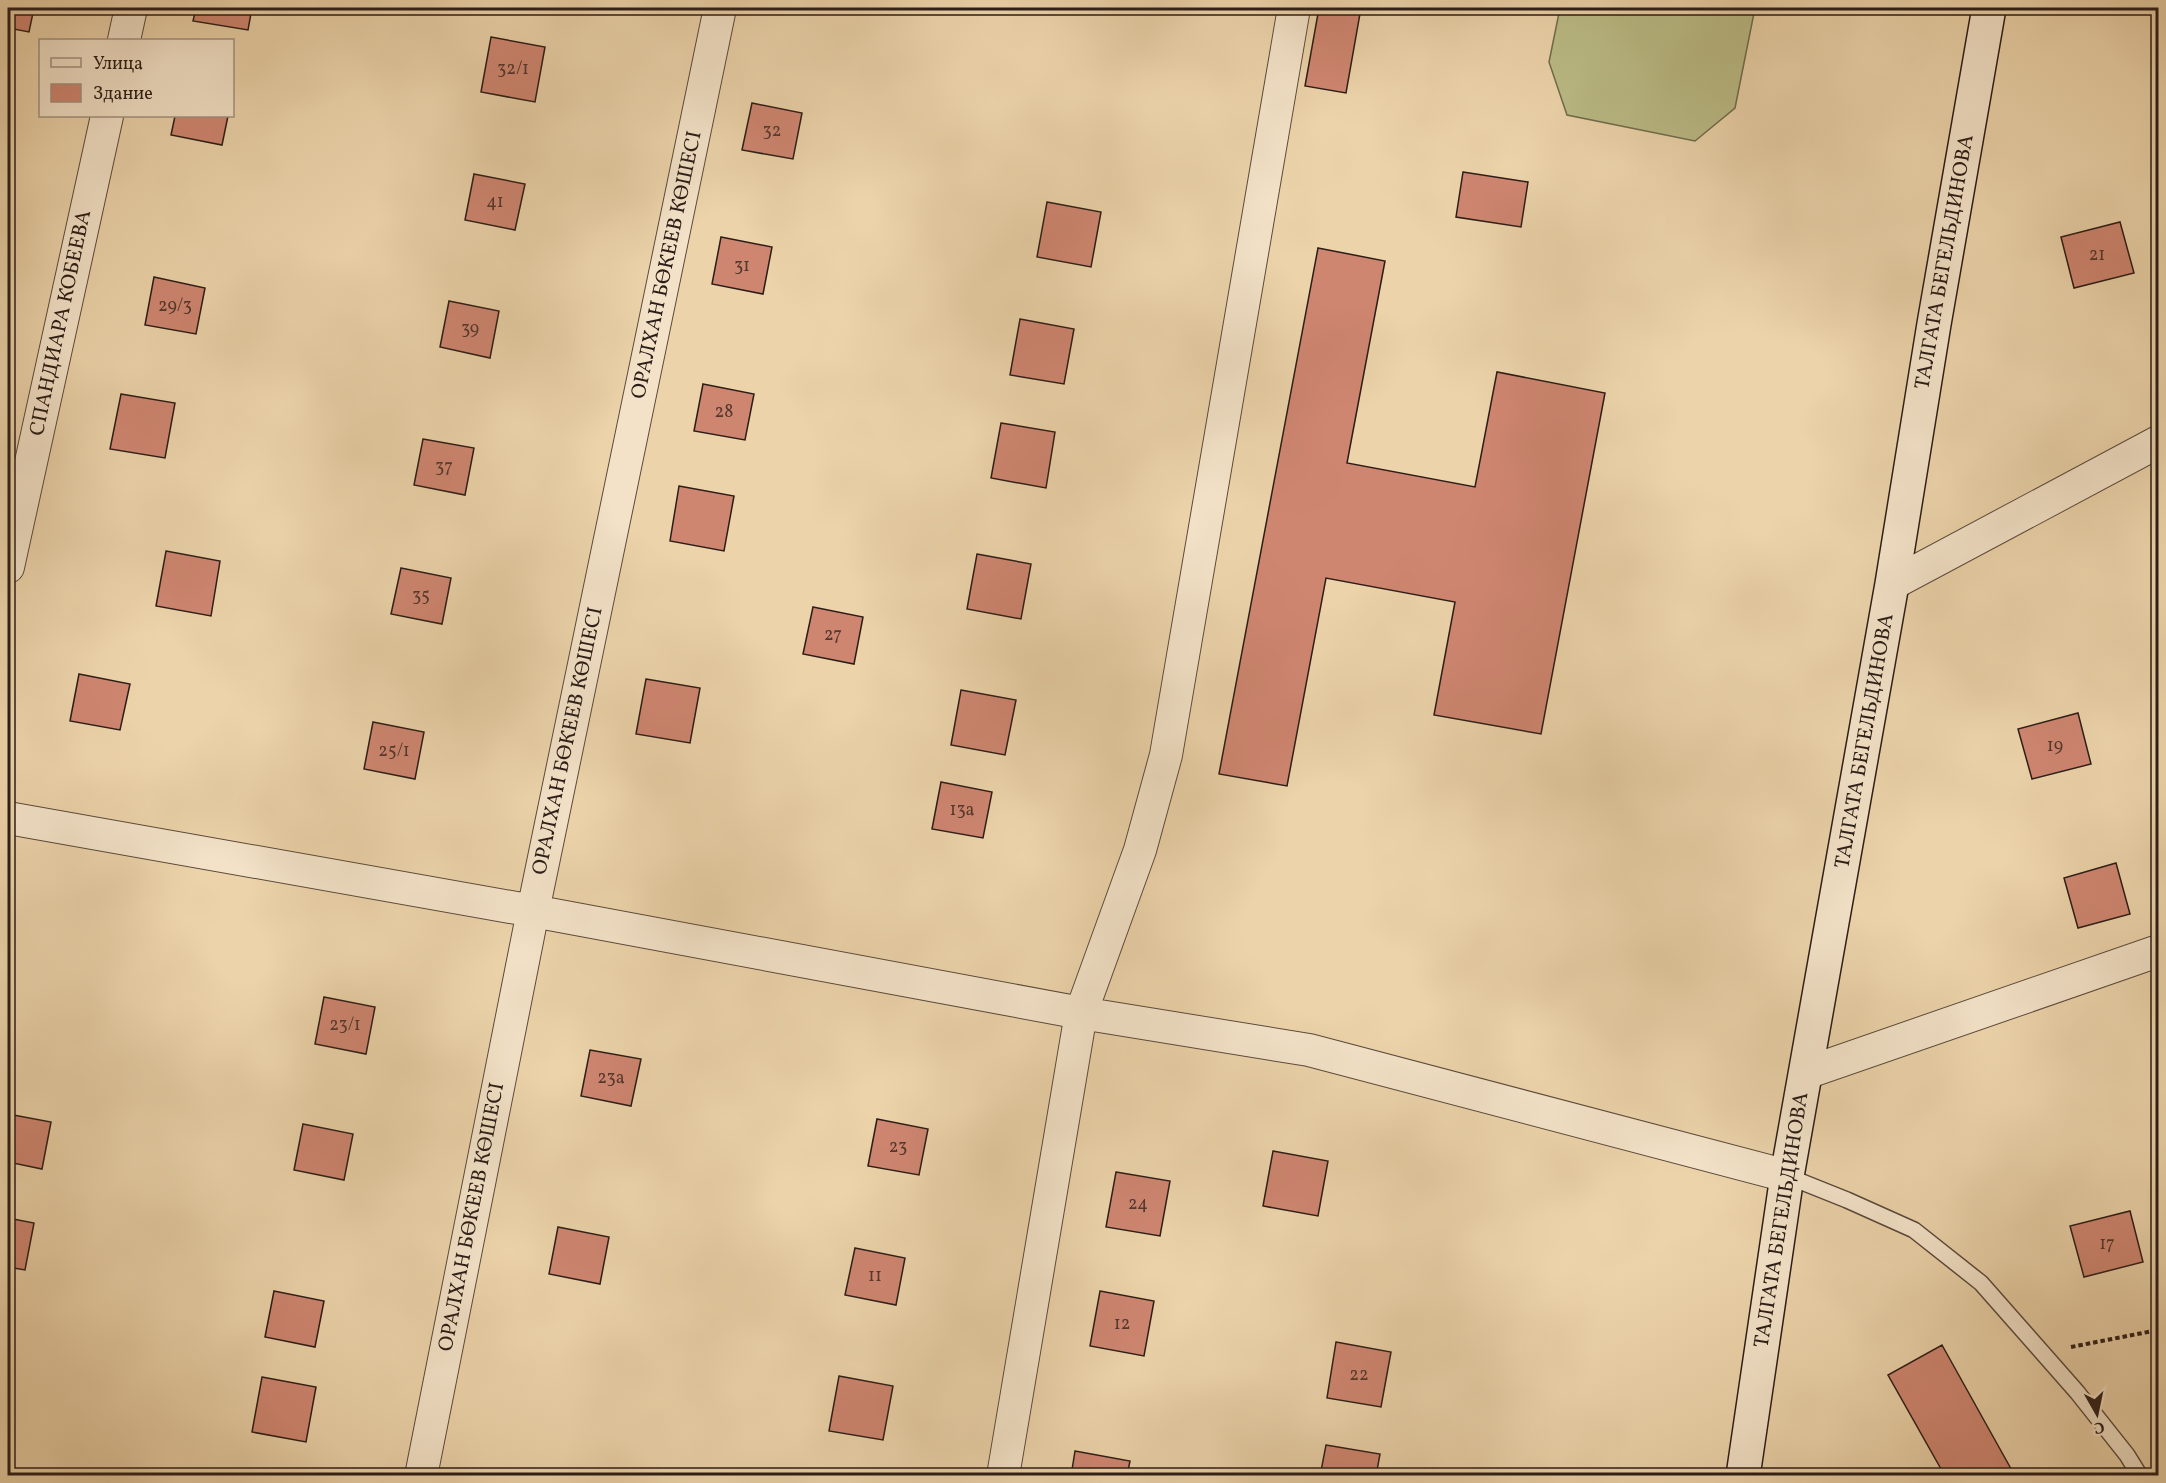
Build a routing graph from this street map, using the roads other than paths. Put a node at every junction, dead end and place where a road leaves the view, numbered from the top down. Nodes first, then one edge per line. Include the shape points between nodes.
1 (131, 8) edge
2 (720, 8) edge
3 (1294, 8) edge
4 (1989, 8) edge
5 (124, 39) edge
6 (107, 117) edge
7 (2158, 442) edge
8 (8, 567) edge
9 (1892, 584) junction
10 (8, 818) edge
11 (533, 912) junction
12 (2158, 951) edge
13 (1081, 1013) junction
14 (1806, 1073) junction
15 (1787, 1176) junction
16 (421, 1476) edge
17 (1003, 1476) edge
18 (1743, 1476) edge
19 (2140, 1476) edge

1 - 5 street
2 - 11 street, ОРАЛХАН БӨКЕЕВ КӨШЕСІ
3 - 13 street via 1166,755 1140,850
4 - 9 street, ТАЛГАТА БЕГЕЛЬДИНОВА
6 - 8 street, СПАНДИАРА КОБЕЕВА
7 - 9 street
9 - 14 street, ТАЛГАТА БЕГЕЛЬДИНОВА
10 - 11 street
11 - 13 street
11 - 16 street, ОРАЛХАН БӨКЕЕВ КӨШЕСІ
12 - 14 street
13 - 15 street via 1309,1050
13 - 17 street
14 - 15 street, ТАЛГАТА БЕГЕЛЬДИНОВА
15 - 18 street, ТАЛГАТА БЕГЕЛЬДИНОВА
15 - 19 lane via 1914,1230 1981,1283 2043,1352

